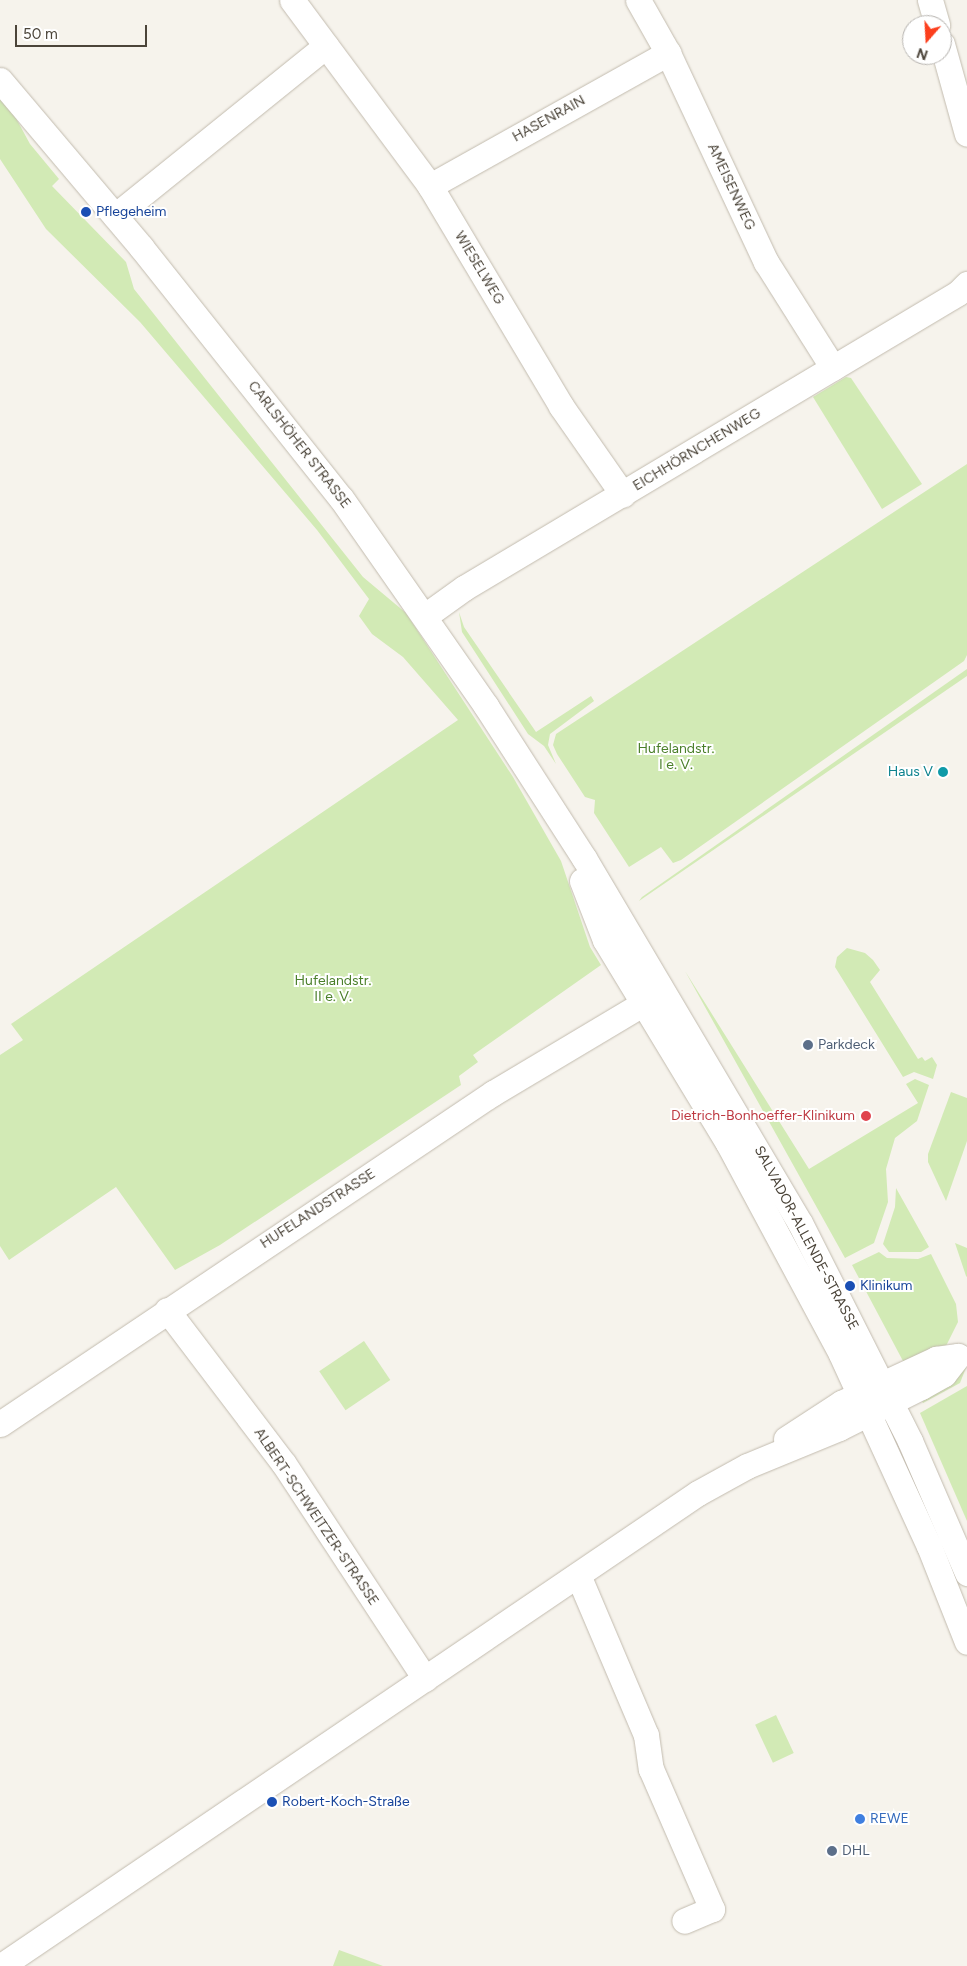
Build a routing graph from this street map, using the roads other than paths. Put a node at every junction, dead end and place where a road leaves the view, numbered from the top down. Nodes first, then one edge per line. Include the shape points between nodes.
1 (292, 0) edge
2 (638, 0) edge
3 (930, 0) edge
4 (934, 15) edge
5 (326, 46) junction
6 (668, 53) junction
7 (948, 65) edge
8 (0, 80) edge
9 (967, 134) edge
10 (430, 186) junction
11 (115, 216) junction
12 (967, 284) edge
13 (832, 368) junction
14 (623, 495) junction
15 (425, 616) junction
16 (566, 834) joint
17 (653, 998) junction
18 (167, 1310) junction
19 (876, 1398) junction
20 (0, 1424) edge
21 (967, 1573) edge
22 (578, 1574) junction
23 (967, 1642) edge
24 (425, 1679) junction
25 (684, 1921) dead end
26 (1, 1965) edge

1 - 5 street, WIESELWEG
2 - 6 street, AMEISENWEG
3 - 4 street
5 - 10 street, WIESELWEG
5 - 11 street
6 - 10 street, HASENRAIN
6 - 13 street, AMEISENWEG via 766,262
7 - 9 street
8 - 11 street, CARLSHÖHER STRASSE
10 - 14 street, WIESELWEG via 561,406
11 - 15 street, CARLSHÖHER STRASSE via 341,498
12 - 13 street, EICHHÖRNCHENWEG via 958,293
13 - 14 street, EICHHÖRNCHENWEG
14 - 15 street, EICHHÖRNCHENWEG via 464,588
15 - 16 street, CARLSHÖHER STRASSE
16 - 17 street, SALVADOR-ALLENDE-STRASSE via 605,940
17 - 18 street, HUFELANDSTRASSE via 493,1093
17 - 19 street, SALVADOR-ALLENDE-STRASSE via 728,1143
18 - 20 street, HUFELANDSTRASSE
18 - 24 street, ALBERT-SCHWEITZER-STRASSE via 284,1464
19 - 21 street, SALVADOR-ALLENDE-STRASSE
19 - 22 street via 830,1408 747,1466 698,1493
19 - 23 street, SALVADOR-ALLENDE-STRASSE
22 - 24 street
22 - 25 street via 646,1735 651,1769 712,1909
24 - 26 street

